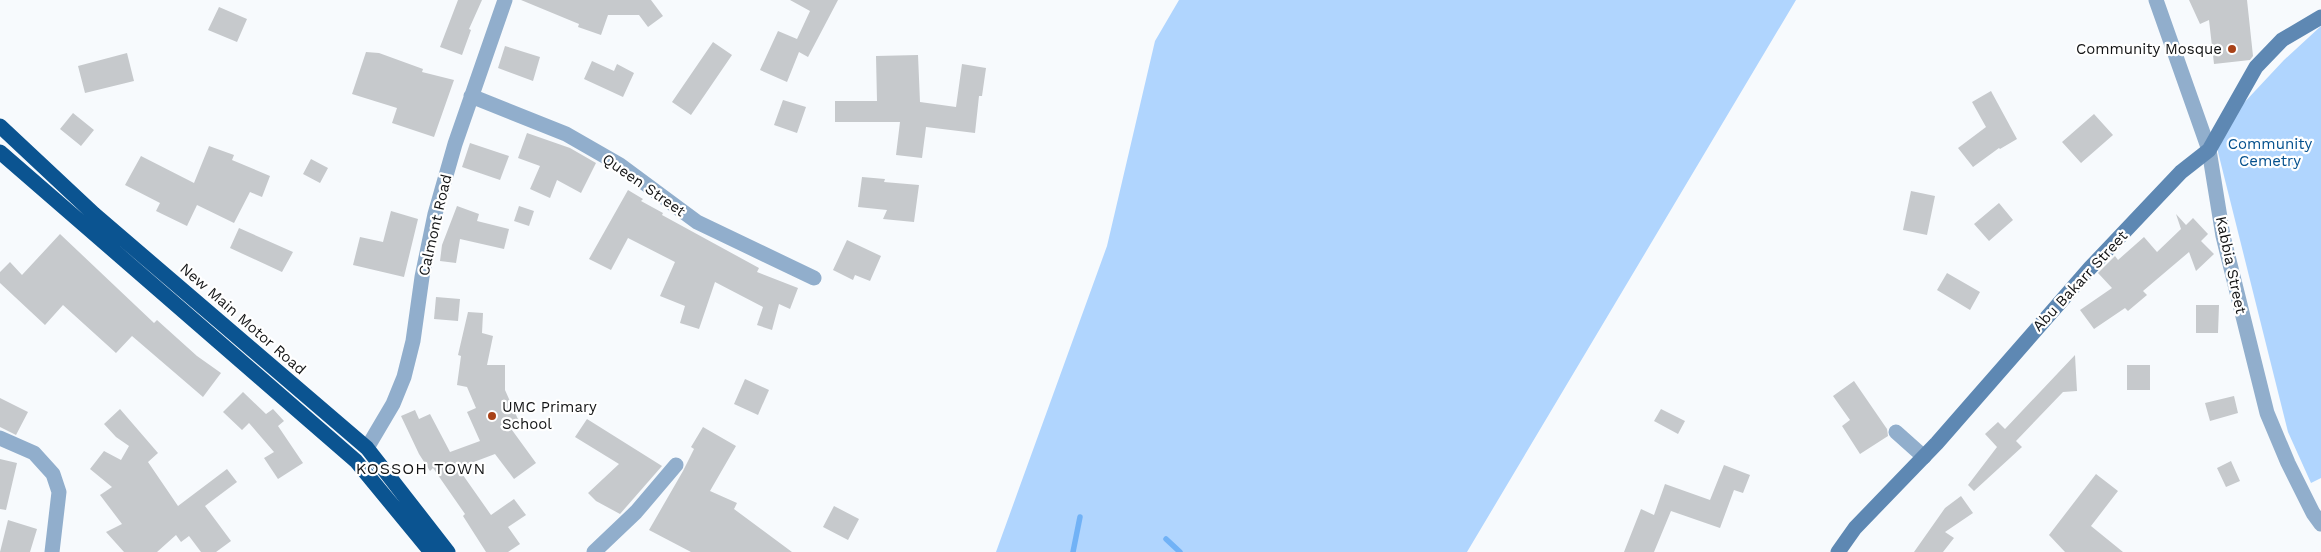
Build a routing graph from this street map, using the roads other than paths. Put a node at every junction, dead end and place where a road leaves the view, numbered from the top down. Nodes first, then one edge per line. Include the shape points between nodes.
1 (505, 0) edge
2 (2156, 0) edge
3 (2321, 17) edge
4 (471, 96) junction
5 (0, 126) edge
6 (2209, 150) junction
7 (0, 152) edge
8 (814, 278) dead end
9 (1896, 432) dead end
10 (0, 438) edge
11 (367, 448) junction
12 (1924, 456) junction
13 (676, 465) dead end
14 (2321, 524) edge
15 (52, 552) edge
16 (430, 552) edge
17 (448, 552) edge
18 (594, 552) edge
19 (1838, 552) edge

1 - 4 street, Calmont Road
2 - 6 street, Kabbia Street
3 - 6 street, Abu Bakarr Street via 2282,40 2256,67
4 - 8 street, Queen Street via 566,134 620,165 697,222
4 - 11 street, Calmont Road via 435,214 404,377 393,404
5 - 11 highway, New Main Motor Road via 94,214
6 - 12 street, Abu Bakarr Street via 2181,172 2090,268
6 - 14 street, Kabbia Street via 2224,236 2267,413 2288,463
7 - 16 highway via 356,461
9 - 12 street
10 - 15 street via 34,453 53,474 59,492
11 - 17 highway, New Main Motor Road
12 - 19 street, Abu Bakarr Street via 1855,528
13 - 18 street via 636,512

